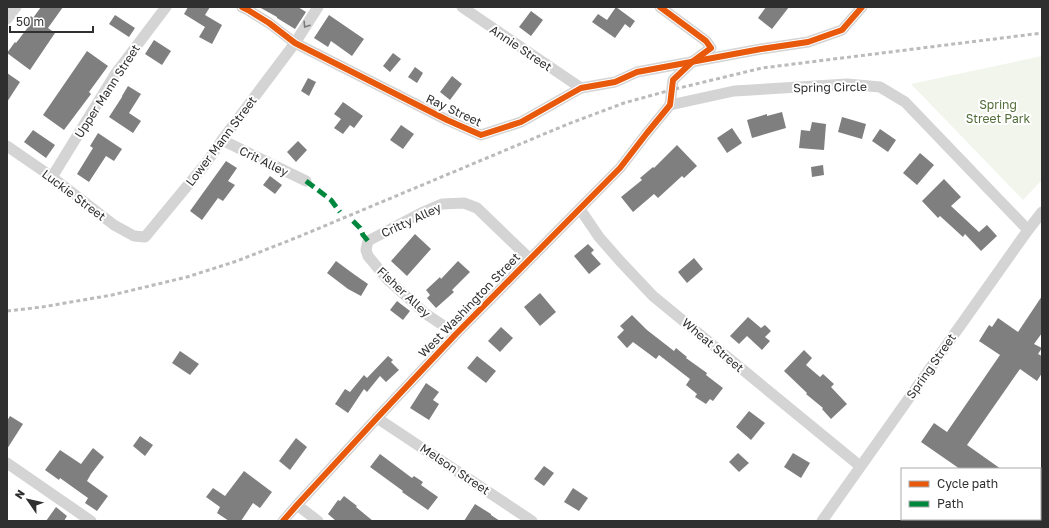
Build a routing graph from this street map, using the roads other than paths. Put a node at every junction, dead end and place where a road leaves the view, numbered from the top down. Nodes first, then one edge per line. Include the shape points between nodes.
1 (16, 7) edge
2 (166, 7) edge
3 (242, 7) edge
4 (318, 7) edge
5 (462, 7) edge
6 (660, 7) edge
7 (862, 7) edge
8 (7, 19) edge
9 (295, 43) junction
10 (692, 62) junction
11 (581, 88) junction
12 (670, 105) junction
13 (222, 140) junction
14 (7, 146) edge
15 (52, 178) junction
16 (306, 181) dead end
17 (580, 209) junction
18 (1042, 212) edge
19 (1028, 230) junction
20 (145, 237) joint
21 (368, 241) joint
22 (530, 259) junction
23 (456, 334) junction
24 (377, 418) junction
25 (7, 463) edge
26 (860, 466) junction
27 (296, 505) junction
28 (91, 521) edge
29 (283, 521) edge
30 (318, 521) edge
31 (532, 521) edge
32 (822, 521) edge

1 - 8 street
2 - 15 street, Upper Mann Street via 116,73
3 - 9 street, Ray Street
4 -> 9 street, Lower Mann Street
5 - 11 street, Annie Street
6 - 10 street via 706,41 711,48
7 - 10 street via 842,30 808,42
9 - 11 street, Ray Street via 481,135 521,122
9 - 13 street, Lower Mann Street
10 - 11 street, Ray Street via 637,72 615,82
10 - 12 street via 673,80
12 - 17 street, West Washington Street via 620,168
12 - 19 street, Spring Circle via 734,91 847,84 880,87 905,102
13 - 16 street, Crit Alley
13 - 20 street, Lower Mann Street
14 - 15 street, Luckie Street
15 - 20 street, Luckie Street via 114,225 134,236
17 - 22 street, West Washington Street
17 - 26 street, Wheat Street via 599,237 653,296
18 - 19 street, Spring Street
19 - 26 street, Spring Street
21 - 22 street, Critty Alley via 442,204 464,203 477,208
21 - 23 street, Fisher Alley via 368,256 387,279 426,314
22 - 23 street, West Washington Street
23 - 24 street, West Washington Street
24 - 27 street, West Washington Street
24 - 31 street, Melson Street
25 - 28 street
26 - 32 street, Spring Street
27 - 29 street, West Washington Street
27 - 30 street

